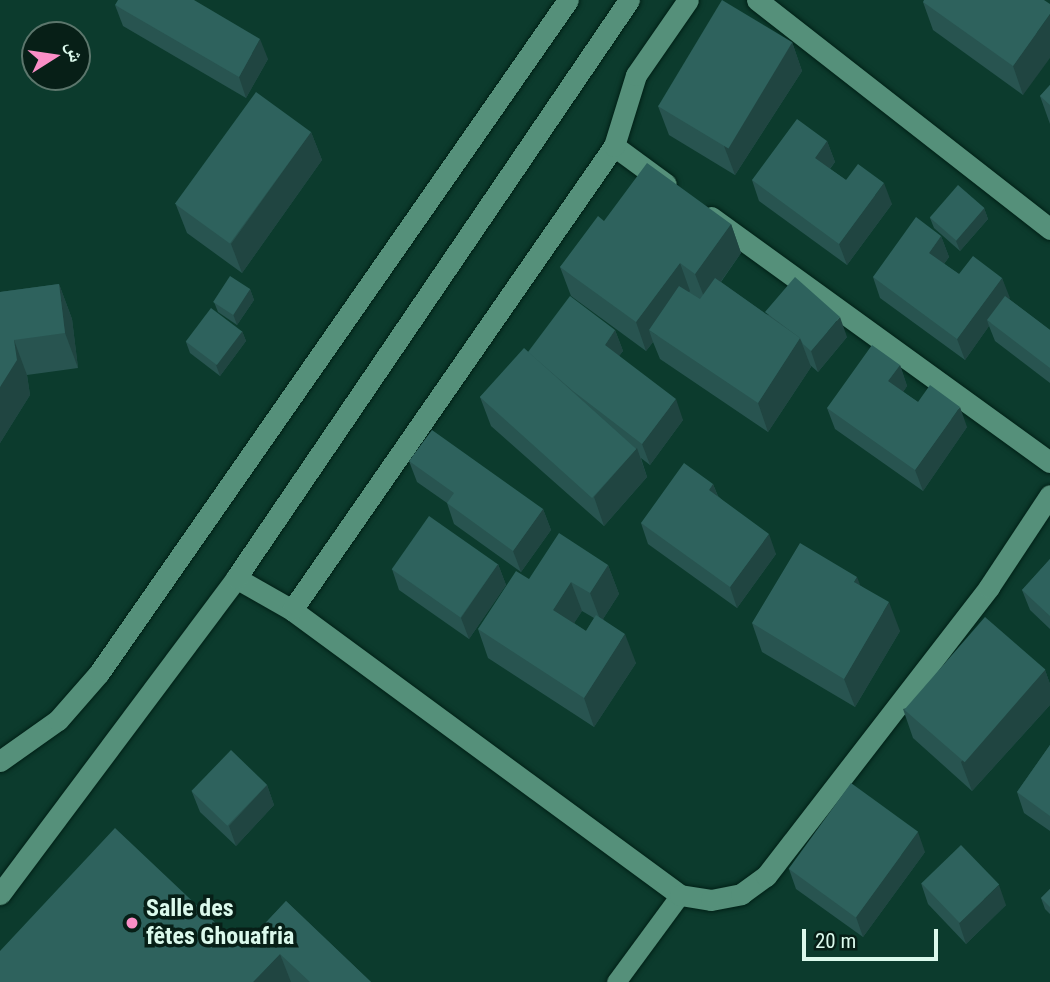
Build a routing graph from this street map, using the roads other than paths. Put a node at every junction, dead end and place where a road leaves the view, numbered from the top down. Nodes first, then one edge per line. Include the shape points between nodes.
1 (568, 0) edge
2 (629, 0) edge
3 (688, 0) edge
4 (757, 0) edge
5 (614, 146) junction
6 (1050, 229) edge
7 (1050, 462) edge
8 (1050, 495) edge
9 (236, 578) junction
10 (292, 610) junction
11 (0, 761) edge
12 (0, 894) edge
13 (680, 895) junction
14 (615, 982) edge

1 - 11 street via 99,673 58,720
2 - 9 street
3 - 5 street via 636,75
4 - 6 street
5 - 7 street
5 - 10 street
8 - 13 street via 989,587 766,876 726,898
9 - 10 street
9 - 12 street
10 - 13 street
13 - 14 lane

